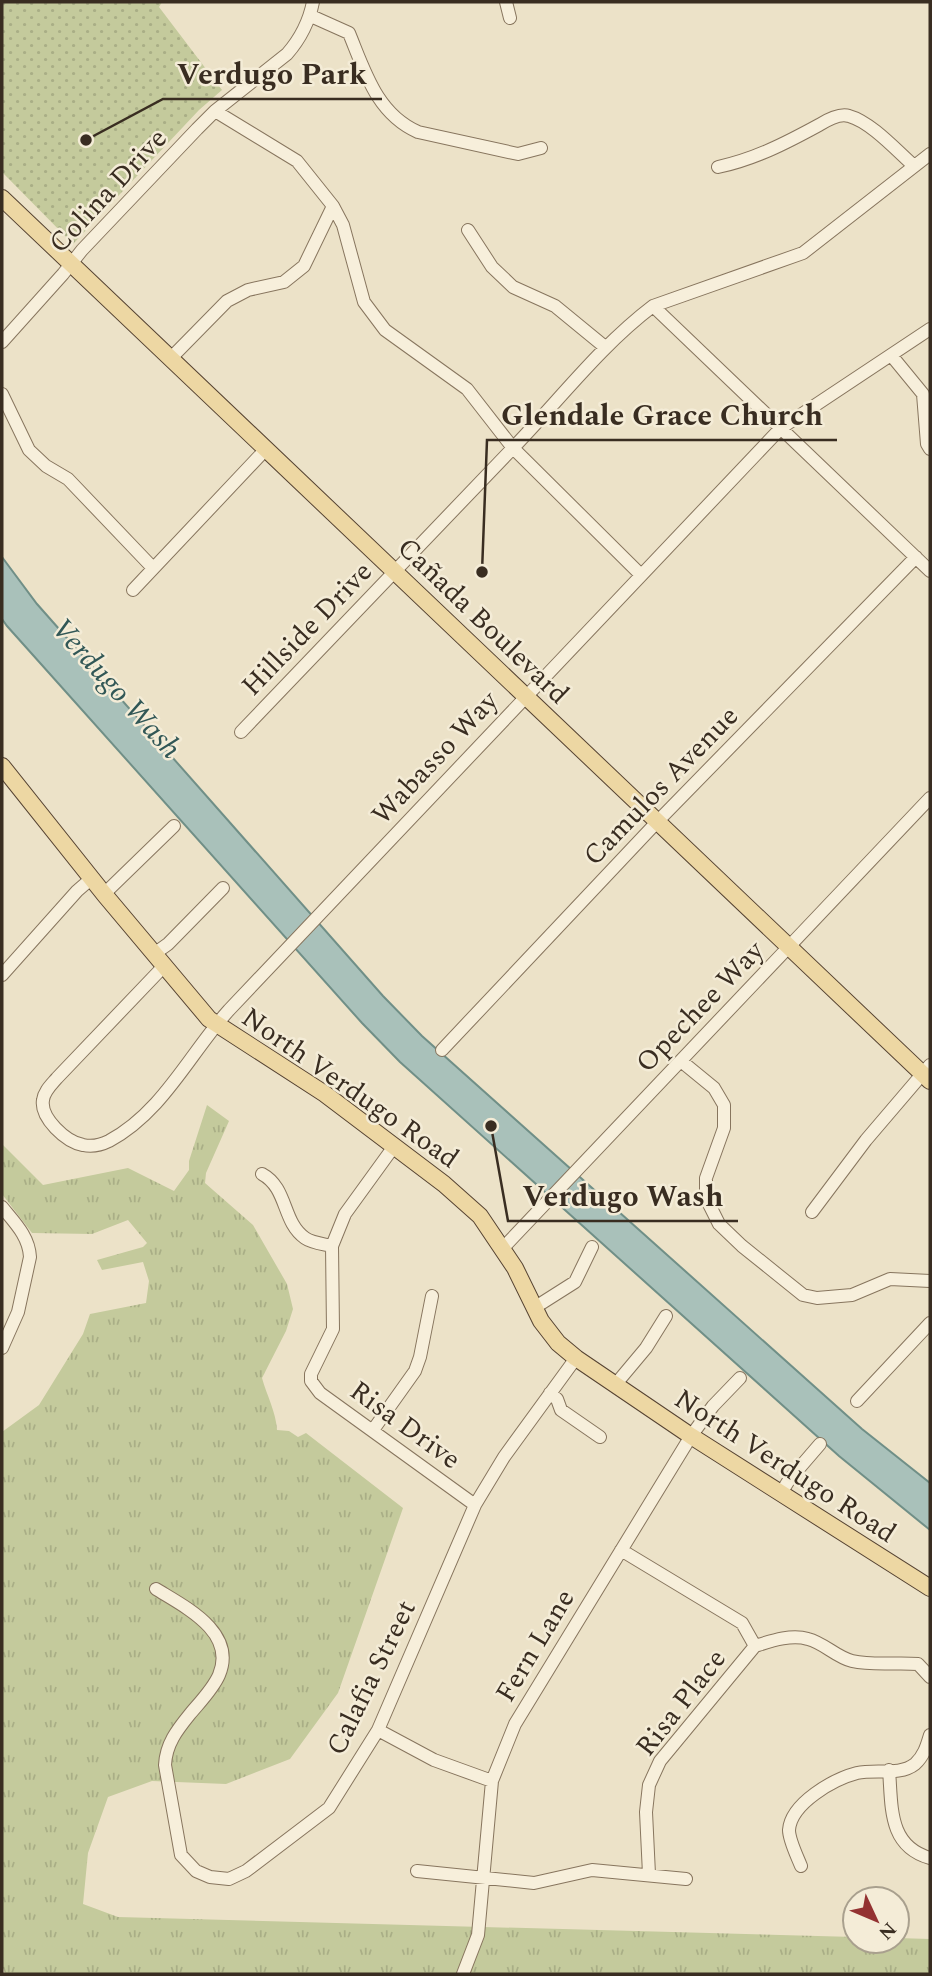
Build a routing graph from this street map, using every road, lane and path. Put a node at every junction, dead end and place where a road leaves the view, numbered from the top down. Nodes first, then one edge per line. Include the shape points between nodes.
1 (313, 2) edge
2 (506, 2) edge
3 (311, 16) junction
4 (510, 18) dead end
5 (215, 111) junction
6 (541, 148) dead end
7 (930, 154) edge
8 (914, 166) junction
9 (718, 167) dead end
10 (2, 198) edge
11 (333, 206) junction
12 (468, 230) dead end
13 (71, 263) junction
14 (653, 306) junction
15 (930, 329) edge
16 (2, 342) edge
17 (605, 347) junction
18 (891, 355) junction
19 (171, 358) junction
20 (2, 394) edge
21 (781, 428) junction
22 (513, 448) junction
23 (266, 449) junction
24 (930, 449) edge
25 (916, 557) junction
26 (152, 568) junction
27 (394, 571) junction
28 (930, 571) edge
29 (640, 575) junction
30 (133, 590) dead end
31 (526, 695) junction
32 (241, 732) dead end
33 (2, 766) edge
34 (930, 798) edge
35 (657, 822) junction
36 (174, 826) dead end
37 (92, 878) junction
38 (223, 888) dead end
39 (104, 894) junction
40 (790, 947) junction
41 (159, 960) junction
42 (2, 975) edge
43 (216, 1024) junction
44 (442, 1049) dead end
45 (681, 1061) junction
46 (928, 1074) edge
47 (395, 1145) junction
48 (262, 1174) dead end
49 (2, 1207) edge
50 (812, 1212) dead end
51 (332, 1246) junction
52 (592, 1247) dead end
53 (503, 1248) junction
54 (930, 1281) edge
55 (432, 1296) dead end
56 (534, 1308) junction
57 (666, 1316) dead end
58 (930, 1323) edge
59 (2, 1348) edge
60 (576, 1358) junction
61 (740, 1378) dead end
62 (615, 1385) junction
63 (550, 1393) junction
64 (857, 1401) dead end
65 (542, 1405) junction
66 (561, 1410) junction
67 (373, 1430) junction
68 (691, 1436) junction
69 (600, 1437) dead end
70 (820, 1444) dead end
71 (780, 1493) junction
72 (475, 1504) junction
73 (621, 1550) junction
74 (930, 1588) edge
75 (156, 1589) dead end
76 (755, 1646) junction
77 (930, 1677) edge
78 (378, 1730) junction
79 (930, 1735) edge
80 (889, 1770) junction
81 (492, 1781) junction
82 (930, 1858) edge
83 (800, 1866) dead end
84 (417, 1871) dead end
85 (649, 1874) junction
86 (482, 1876) junction
87 (686, 1879) dead end
88 (463, 1974) edge

1 - 3 street
2 - 4 street
3 - 5 street, Colina Drive via 287,54
3 - 6 street via 349,33 370,84 385,108 405,126 518,154
5 - 11 street via 297,161
5 - 13 street, Colina Drive
7 - 8 street, Hillside Drive
8 - 9 street via 861,120 846,114 783,145
8 - 14 street, Hillside Drive via 803,253
10 - 13 main road, Cañada Boulevard
11 - 19 street via 304,265 284,282 248,290 227,301
11 - 22 street via 365,302 378,321 467,388
12 - 17 street via 492,267 513,288 555,306
13 - 16 street, Colina Drive
13 - 19 main road, Cañada Boulevard
14 - 17 street, Hillside Drive
14 - 21 street
15 - 18 street, Wabasso Way
17 - 22 street, Hillside Drive
18 - 21 street, Wabasso Way
18 - 24 street via 923,394
19 - 23 main road, Cañada Boulevard
20 - 26 street via 29,450 68,479
21 - 25 street
21 - 29 street, Wabasso Way
22 - 27 street, Hillside Drive
22 - 29 street
23 - 26 street
23 - 27 main road, Cañada Boulevard
25 - 28 street
25 - 35 street, Camulos Avenue
26 - 30 street
27 - 31 main road, Cañada Boulevard
27 - 32 street, Hillside Drive
29 - 31 street, Wabasso Way
31 - 35 main road, Cañada Boulevard
31 - 43 street, Wabasso Way
33 - 37 main road, North Verdugo Road
34 - 40 street, Opechee Way
35 - 40 main road, Cañada Boulevard
35 - 44 street, Camulos Avenue
36 - 39 street
37 - 39 main road, North Verdugo Road
37 - 42 street
38 - 41 street via 168,944
39 - 41 main road, North Verdugo Road
40 - 45 street, Opechee Way
40 - 46 main road, Cañada Boulevard
41 - 43 main road, North Verdugo Road
41 - 43 street, Wabasso Way via 43,1097 47,1117 82,1146 97,1146 134,1124 167,1090
43 - 47 main road, North Verdugo Road
45 - 53 street, Opechee Way
45 - 54 street via 714,1088 724,1105 724,1128 706,1190 719,1224 742,1246 803,1295 817,1298 852,1296 890,1279
46 - 50 street via 866,1140
47 - 51 street via 345,1214
47 - 53 main road, North Verdugo Road via 464,1201
48 - 51 street via 274,1180 294,1227 306,1239
49 - 59 street via 30,1249 18,1312
51 - 67 street, Risa Drive via 334,1329 311,1381
52 - 56 street via 575,1282
53 - 56 main road, North Verdugo Road
55 - 67 street via 415,1371
56 - 60 main road, North Verdugo Road via 548,1332
57 - 62 street
58 - 64 street
60 - 62 main road, North Verdugo Road
60 - 63 street, Calafia Street
61 - 68 street, Fern Lane
62 - 68 main road, North Verdugo Road
63 - 65 street, Calafia Street
63 - 66 street
65 - 66 street
65 - 72 street, Calafia Street
66 - 69 street
67 - 72 street, Risa Drive
68 - 71 main road, North Verdugo Road
68 - 73 street, Fern Lane
70 - 71 street
71 - 74 main road, North Verdugo Road
72 - 78 street, Calafia Street
73 - 76 street via 742,1623
73 - 81 street, Fern Lane via 515,1724
75 - 78 street, Calafia Street via 200,1615 219,1640 222,1656 220,1675 165,1751 181,1855 196,1871 229,1879 246,1871 329,1808
76 - 77 street via 809,1639 850,1660 918,1664
76 - 85 street, Risa Place via 660,1761 649,1785 646,1812
78 - 81 street via 434,1759
79 - 80 street via 915,1764
80 - 82 street via 896,1828 902,1841 915,1854
80 - 83 street via 856,1773 810,1795 794,1812 789,1831
81 - 86 street, Fern Lane
84 - 86 street
85 - 86 street via 592,1870 534,1883
85 - 87 street
86 - 88 street, Fern Lane via 478,1935

